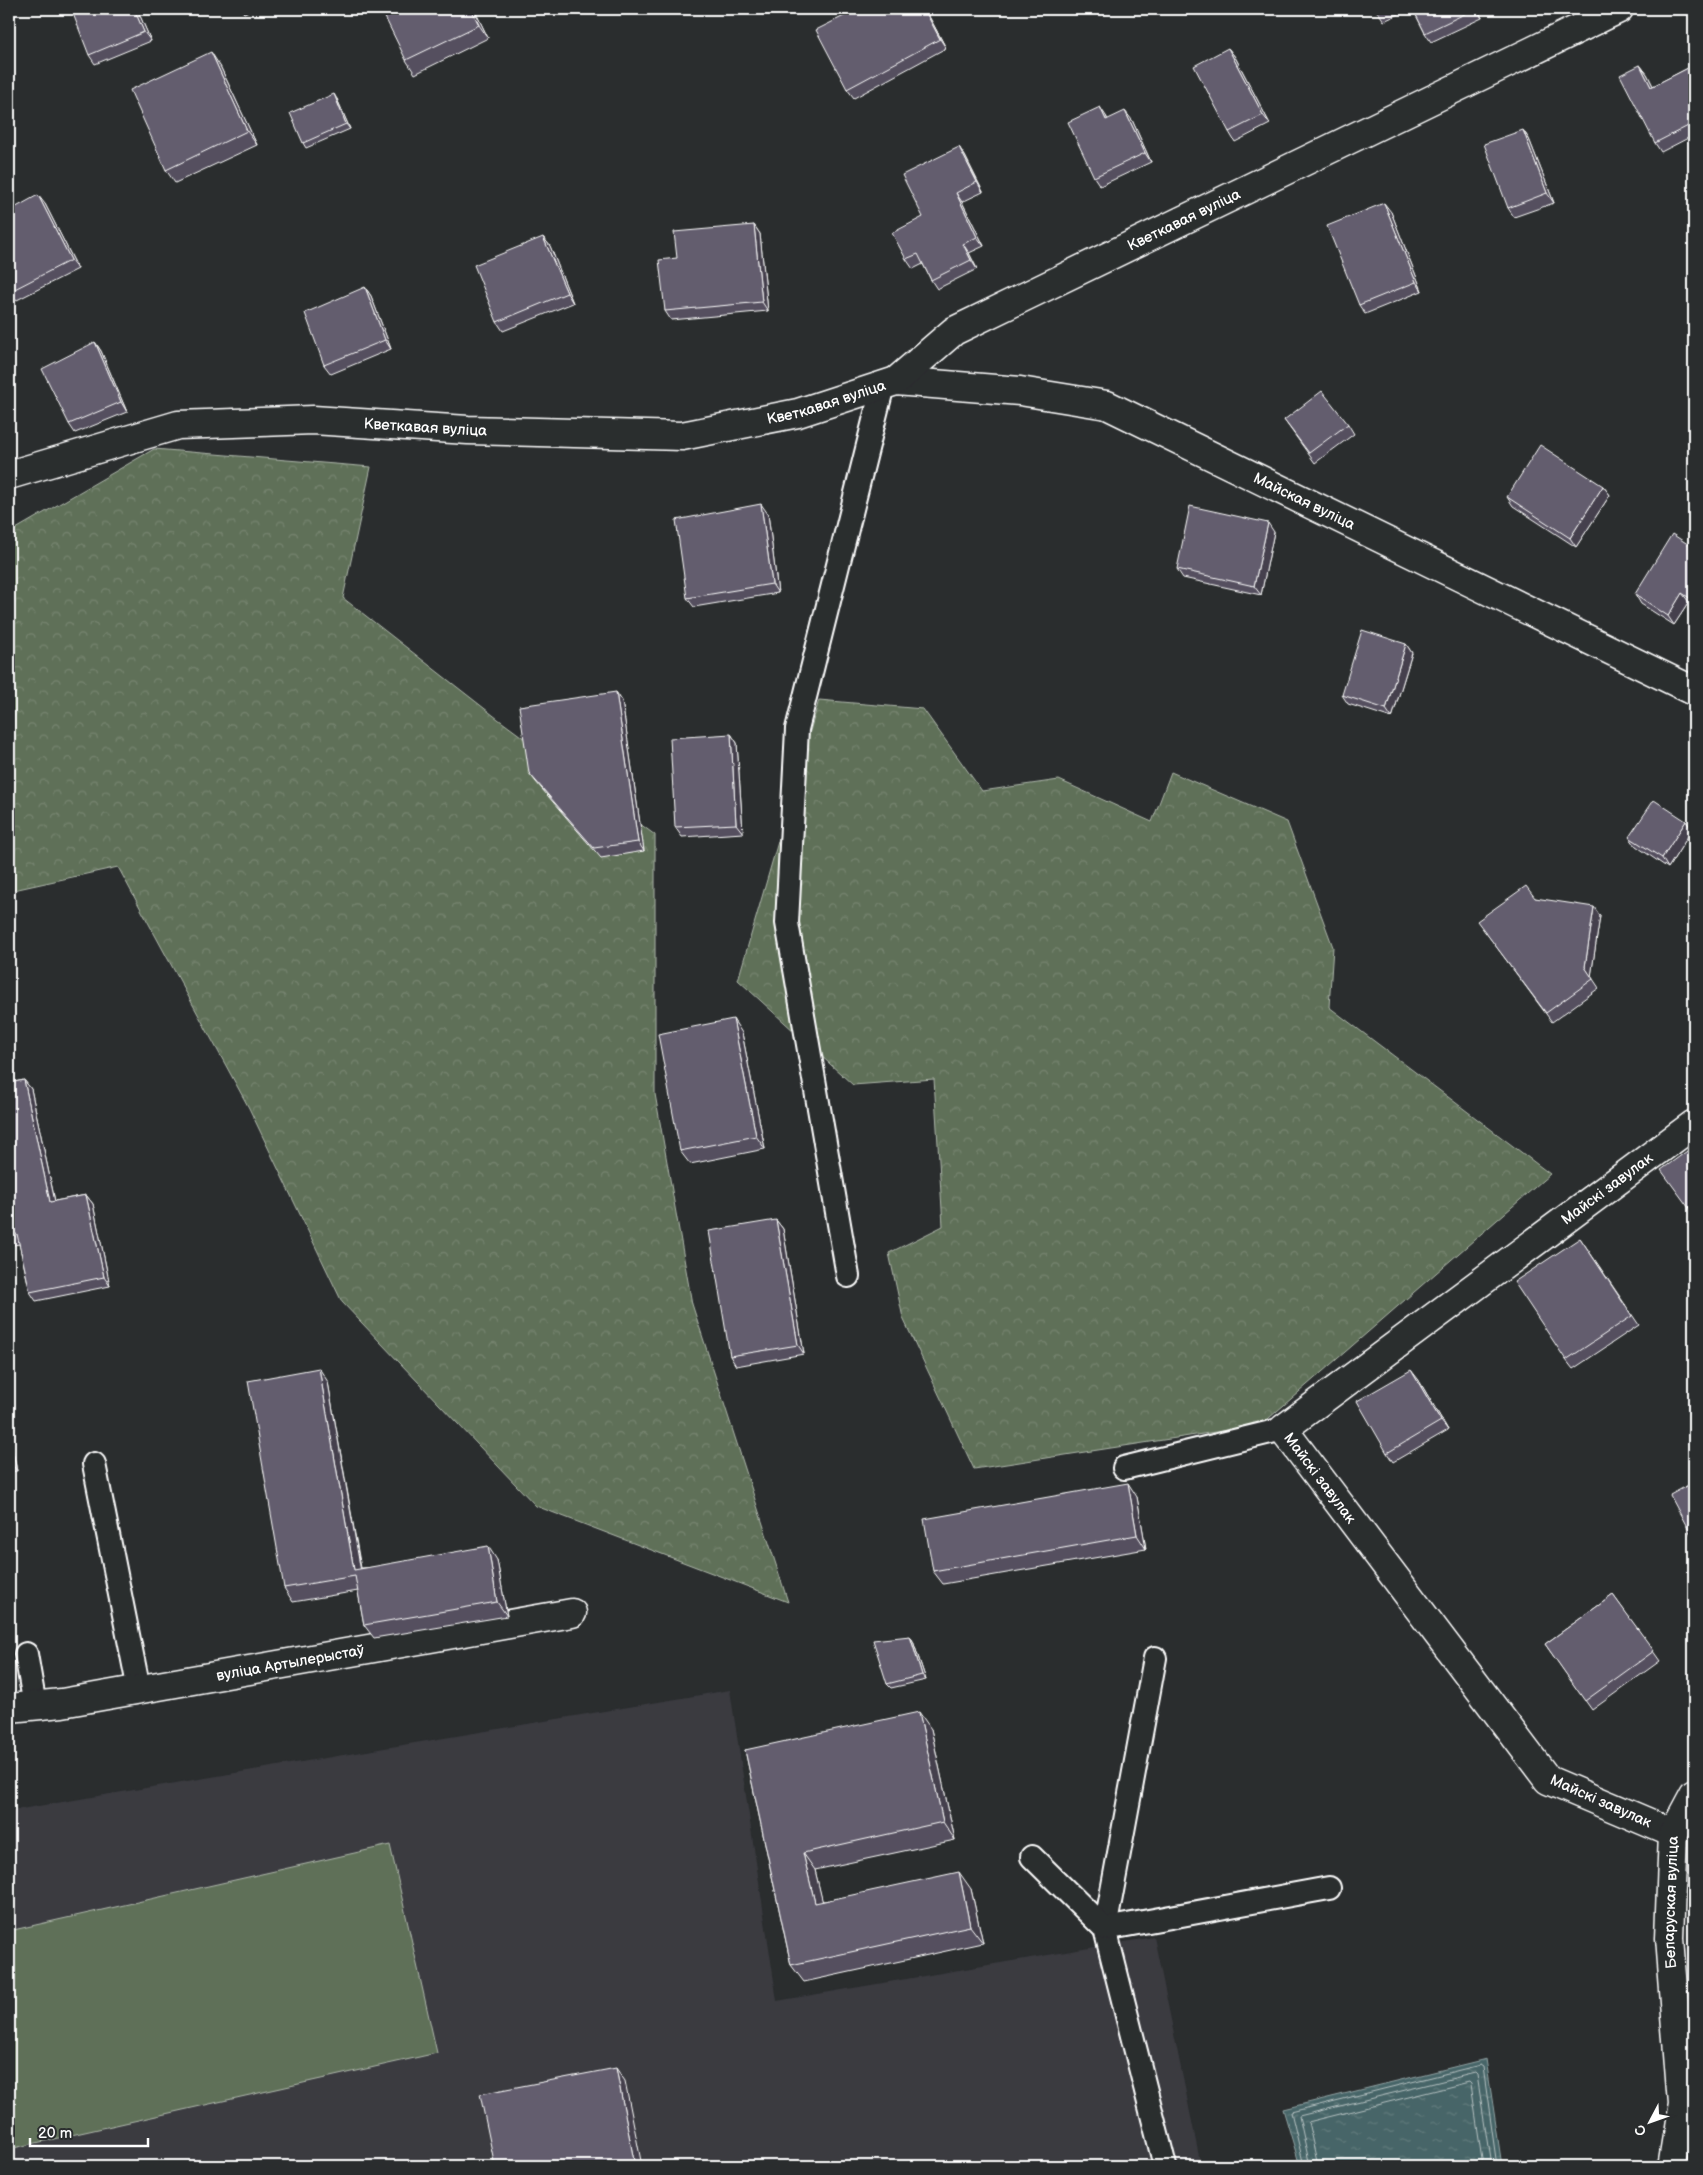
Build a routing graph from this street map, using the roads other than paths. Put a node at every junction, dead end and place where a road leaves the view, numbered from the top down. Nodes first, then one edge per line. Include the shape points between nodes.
1 (1619, 9) edge
2 (889, 383) junction
3 (9, 475) edge
4 (1694, 691) edge
5 (1694, 1124) edge
6 (848, 1276) dead end
7 (1283, 1428) junction
8 (94, 1464) dead end
9 (1124, 1468) dead end
10 (572, 1613) dead end
11 (26, 1654) dead end
12 (1155, 1658) dead end
13 (139, 1690) junction
14 (22, 1707) edge
15 (1694, 1794) edge
16 (1673, 1833) junction
17 (1032, 1857) dead end
18 (1329, 1888) dead end
19 (1105, 1929) junction
20 (1165, 2166) edge
21 (1672, 2166) edge

1 - 2 street, Кветкавая вуліца via 954,331
2 - 3 street, Кветкавая вуліца via 798,413 682,436 468,430 313,420 178,425
2 - 4 street, Майская вуліца via 1020,391 1107,405
2 - 6 lane via 797,729 787,923
5 - 7 street, Майскі завулак
7 - 9 lane
7 - 16 street, Майскі завулак via 1548,1780
8 - 13 lane
10 - 13 street, вуліца Артылерыстаў
11 - 14 lane
12 - 19 lane
13 - 14 street, вуліца Артылерыстаў
15 - 16 street, Беларуская вуліца
16 - 21 street, Беларуская вуліца via 1669,1938 1682,2104
17 - 19 lane
18 - 19 lane
19 - 20 lane

